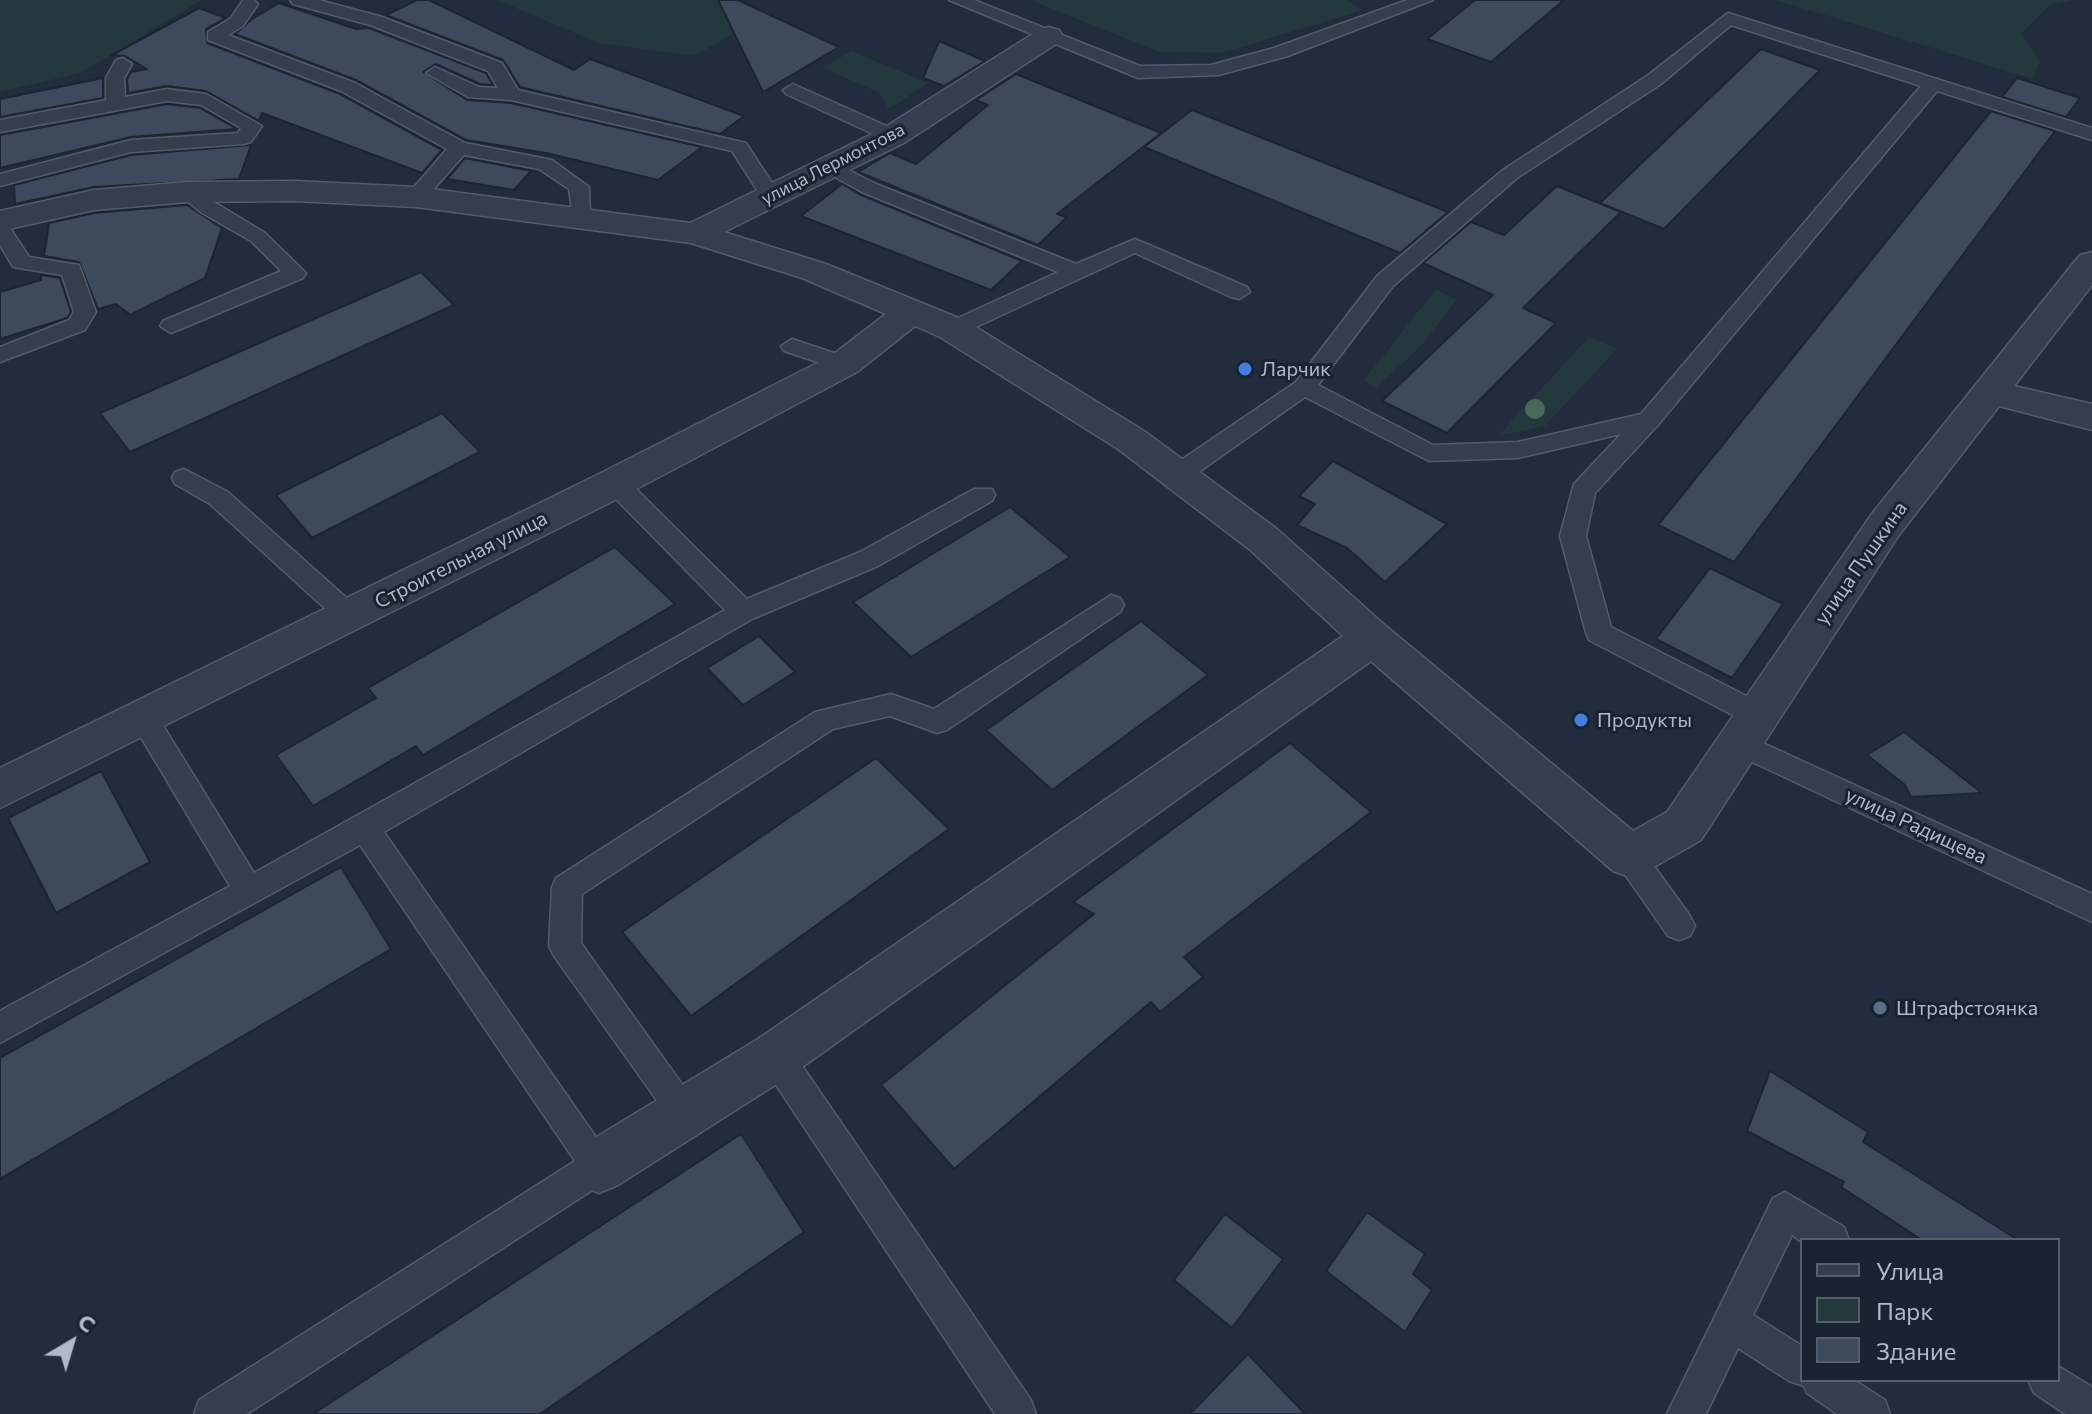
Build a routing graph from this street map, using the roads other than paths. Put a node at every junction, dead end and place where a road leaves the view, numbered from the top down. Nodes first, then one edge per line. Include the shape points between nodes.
1 (299, 0) edge
2 (958, 0) edge
3 (1424, 0) edge
4 (252, 1) edge
5 (1392, 7) edge
6 (1049, 36) junction
7 (123, 64) dead end
8 (435, 73) dead end
9 (1933, 83) junction
10 (793, 90) dead end
11 (511, 94) junction
12 (116, 104) junction
13 (0, 126) edge
14 (2092, 134) edge
15 (893, 136) junction
16 (459, 148) junction
17 (831, 167) junction
18 (0, 180) edge
19 (188, 192) junction
20 (416, 197) junction
21 (771, 197) junction
22 (580, 216) junction
23 (0, 221) edge
24 (0, 227) edge
25 (695, 234) junction
26 (2092, 262) edge
27 (1076, 272) junction
28 (1239, 292) dead end
29 (911, 312) junction
30 (171, 326) dead end
31 (953, 329) junction
32 (792, 346) dead end
33 (0, 355) edge
34 (844, 364) junction
35 (1304, 387) junction
36 (1991, 392) junction
37 (2092, 417) edge
38 (1649, 420) junction
39 (1177, 475) junction
40 (184, 478) dead end
41 (615, 483) junction
42 (983, 495) dead end
43 (1111, 605) dead end
44 (743, 612) junction
45 (350, 616) junction
46 (1372, 638) junction
47 (144, 719) junction
48 (1749, 729) junction
49 (0, 789) edge
50 (365, 828) junction
51 (1630, 857) junction
52 (249, 891) junction
53 (2092, 909) edge
54 (1679, 926) dead end
55 (0, 1028) edge
56 (776, 1056) junction
57 (685, 1112) junction
58 (599, 1166) junction
59 (1828, 1238) edge
60 (1731, 1322) junction
61 (1800, 1367) edge
62 (1823, 1382) edge
63 (2050, 1382) edge
64 (2092, 1409) edge
65 (213, 1414) edge
66 (1017, 1414) edge
67 (1686, 1414) edge
68 (1871, 1414) edge

1 - 11 lane via 376,21 495,67
2 - 6 lane
3 - 5 lane
4 - 16 lane via 237,22 214,36 348,87
5 - 6 lane via 1281,52 1212,71 1138,72
6 - 15 street, улица Лермонтова
7 - 12 lane via 115,78
8 - 11 lane via 475,93
9 - 14 lane
9 - 35 lane via 1728,18 1654,80 1510,174 1385,281
9 - 38 lane, улица Радищева
10 - 15 lane
11 - 21 lane via 739,147
12 - 13 lane
12 - 18 lane via 167,95 206,100 252,126 244,138 131,146
15 - 17 street, улица Лермонтова
16 - 20 lane
16 - 22 lane via 545,164 579,187
17 - 21 street, улица Лермонтова
17 - 27 lane via 869,188
19 - 20 street
19 - 23 street via 94,200
19 - 30 lane via 258,237 295,273
20 - 22 street
21 - 25 street, улица Лермонтова
22 - 25 street
24 - 33 lane via 21,262 71,270 85,312 77,325
25 - 29 street via 814,271
26 - 36 street, улица Пушкина
27 - 28 lane via 1135,245
27 - 31 lane
29 - 31 street
29 - 34 street, Строительная улица
31 - 39 street via 1131,440
32 - 34 lane
34 - 41 street, Строительная улица
35 - 38 lane via 1429,453 1518,450
35 - 39 lane
36 - 37 street
36 - 48 street, улица Пушкина via 1885,525
38 - 48 lane, улица Радищева via 1583,490 1573,536 1599,633
39 - 46 street via 1263,539
40 - 45 lane via 219,498
41 - 44 lane
41 - 45 street, Строительная улица
42 - 44 lane via 869,559
43 - 57 lane via 937,722 891,705 825,720 567,887 565,946
44 - 50 lane
45 - 47 street, Строительная улица
46 - 51 street
46 - 56 street
47 - 49 street, Строительная улица
47 - 52 lane
48 - 51 street, улица Пушкина via 1684,826
48 - 53 lane, улица Радищева
50 - 52 lane
50 - 58 lane
51 - 54 lane
52 - 55 lane
56 - 57 street
56 - 66 lane
57 - 58 street
58 - 65 lane
59 - 60 lane via 1785,1210
60 - 61 lane
60 - 67 lane
62 - 68 lane
63 - 64 lane

